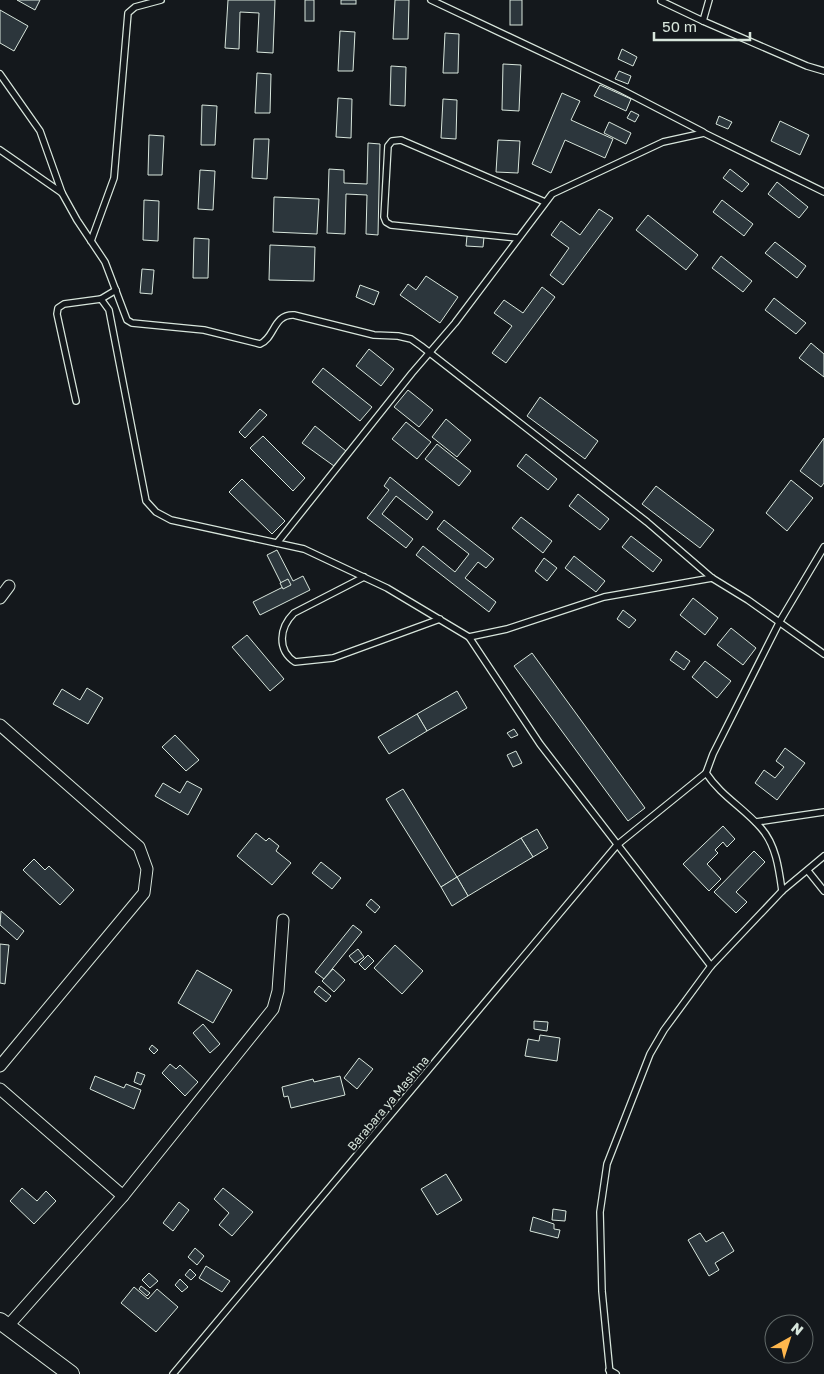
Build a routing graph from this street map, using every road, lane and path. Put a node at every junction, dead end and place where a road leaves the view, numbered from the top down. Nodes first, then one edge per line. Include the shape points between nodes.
1 (161, 0) edge
2 (431, 0) edge
3 (661, 0) edge
4 (709, 0) edge
5 (144, 2) edge
6 (704, 21) junction
7 (824, 71) edge
8 (0, 74) edge
9 (704, 132) junction
10 (0, 150) edge
11 (824, 192) edge
12 (62, 193) junction
13 (545, 202) junction
14 (517, 238) junction
15 (91, 241) junction
16 (116, 290) junction
17 (101, 299) junction
18 (430, 352) junction
19 (76, 401) dead end
20 (278, 543) junction
21 (824, 547) edge
22 (364, 577) junction
23 (712, 578) junction
24 (9, 586) dead end
25 (0, 598) edge
26 (440, 619) junction
27 (780, 621) junction
28 (469, 637) junction
29 (824, 654) edge
30 (0, 725) edge
31 (706, 773) junction
32 (824, 812) edge
33 (756, 822) junction
34 (617, 845) junction
35 (824, 856) edge
36 (808, 871) junction
37 (782, 891) junction
38 (824, 891) edge
39 (283, 920) dead end
40 (711, 966) junction
41 (0, 1066) edge
42 (0, 1089) edge
43 (123, 1196) junction
44 (4, 1324) edge
45 (610, 1372) edge
46 (71, 1374) edge
47 (174, 1374) edge
48 (616, 1374) edge

1 - 5 lane
2 - 9 lane
3 - 6 lane
4 - 6 lane
5 - 15 lane via 128,12 125,21 114,178
6 - 7 lane
8 - 12 lane via 40,131
9 - 11 lane
9 - 13 lane via 663,142 552,194
10 - 12 lane
12 - 15 lane
13 - 14 lane
13 - 14 lane via 401,140 392,141 388,146 386,222
14 - 18 lane
15 - 16 lane via 105,262
16 - 17 lane
16 - 18 lane via 124,315 132,323 204,330 260,344 276,322 294,315 374,335 411,339
17 - 19 lane via 64,304 58,308
17 - 20 lane via 109,310 146,501 156,512 171,520
18 - 20 lane
18 - 23 lane via 647,522
20 - 22 lane via 304,549
21 - 27 lane
22 - 26 lane
22 - 26 lane via 286,621 282,646 286,656 295,662 333,658
23 - 27 lane
23 - 28 lane via 604,597 507,629
24 - 25 street
26 - 28 lane
27 - 29 lane
27 - 31 lane
28 - 34 lane via 540,744
30 - 41 street via 140,847 147,869 144,893
31 - 33 lane via 716,788
31 - 34 lane, Barabara ya Mashina
32 - 33 lane
33 - 37 lane via 774,854
34 - 40 lane
34 - 47 lane, Barabara ya Mashina
35 - 36 lane
36 - 37 lane
36 - 38 lane
37 - 40 lane
39 - 43 street via 278,991 273,1009
40 - 45 lane via 650,1054 607,1164 600,1212 602,1291
42 - 43 street
43 - 44 street
44 - 46 main road
45 - 48 lane

